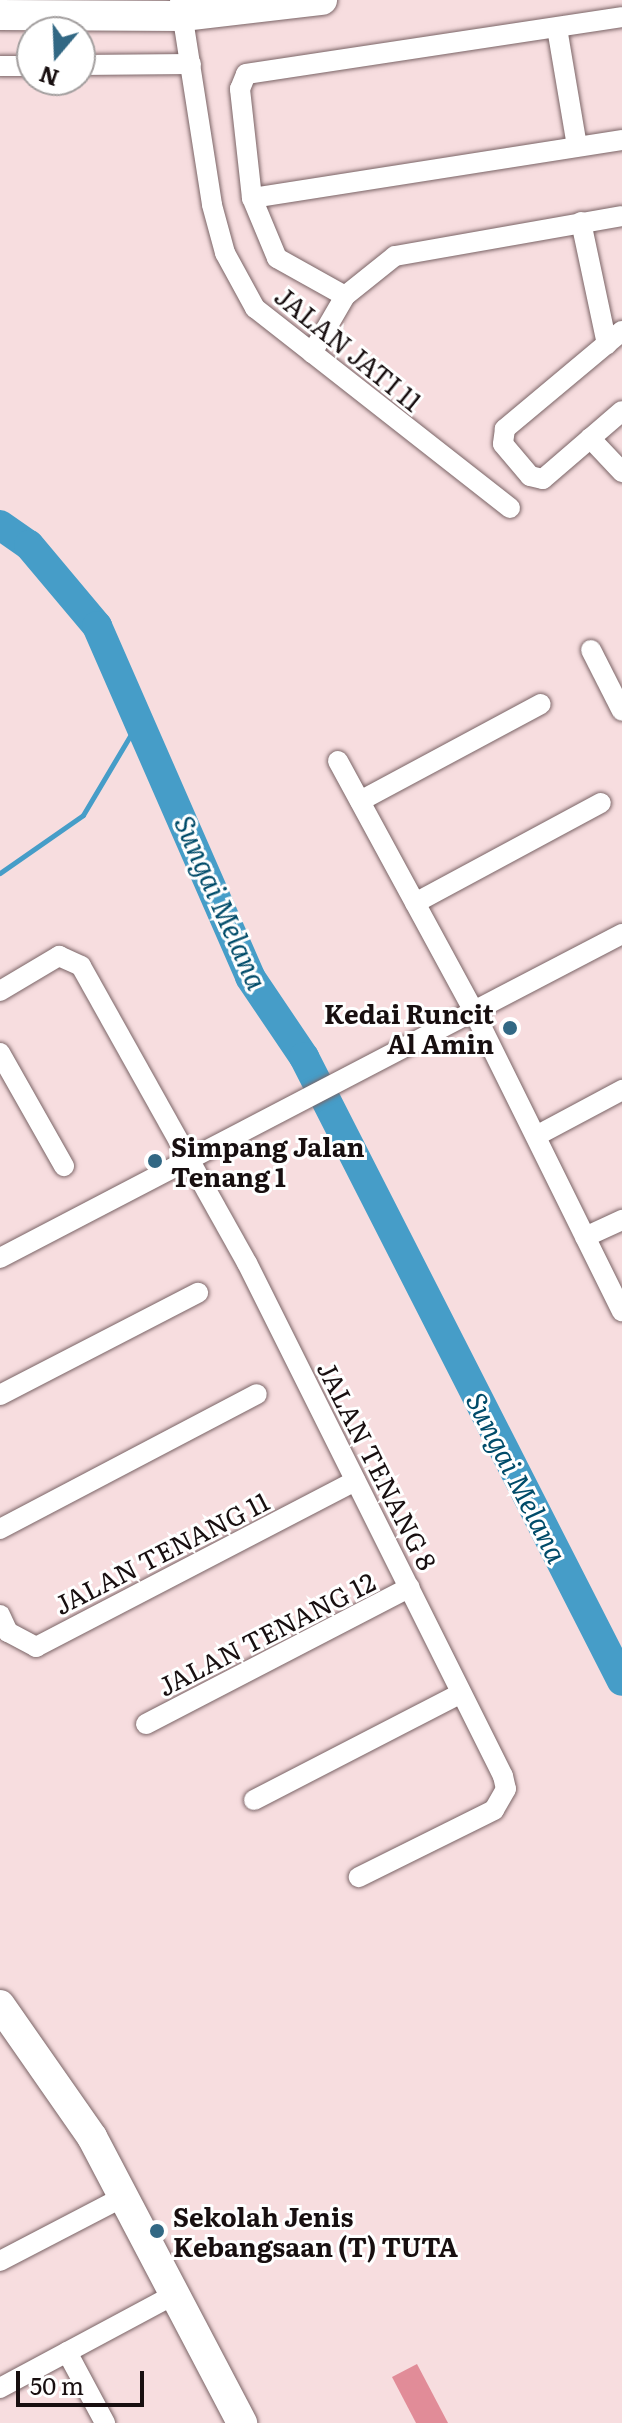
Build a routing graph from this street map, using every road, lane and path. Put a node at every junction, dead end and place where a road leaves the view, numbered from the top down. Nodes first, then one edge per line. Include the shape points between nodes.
1 (322, 0) edge
2 (181, 8) edge
3 (0, 15) edge
4 (622, 17) edge
5 (557, 28) junction
6 (191, 64) junction
7 (96, 65) edge
8 (622, 140) edge
9 (577, 146) junction
10 (252, 198) junction
11 (622, 216) edge
12 (581, 222) junction
13 (345, 296) junction
14 (615, 338) edge
15 (312, 353) junction
16 (622, 411) edge
17 (590, 438) junction
18 (622, 472) edge
19 (510, 508) dead end
20 (591, 650) dead end
21 (541, 704) dead end
22 (622, 711) edge
23 (338, 761) dead end
24 (360, 801) junction
25 (601, 803) dead end
26 (415, 903) junction
27 (622, 934) edge
28 (0, 991) edge
29 (466, 1014) junction
30 (0, 1053) edge
31 (622, 1090) edge
32 (536, 1136) junction
33 (200, 1153) junction
34 (64, 1166) dead end
35 (622, 1220) edge
36 (585, 1237) junction
37 (0, 1258) edge
38 (198, 1293) dead end
39 (622, 1311) edge
40 (257, 1394) dead end
41 (0, 1395) edge
42 (355, 1481) junction
43 (0, 1529) edge
44 (410, 1587) junction
45 (0, 1615) edge
46 (461, 1693) junction
47 (146, 1724) dead end
48 (254, 1800) dead end
49 (359, 1877) dead end
50 (0, 2005) edge
51 (123, 2197) junction
52 (0, 2261) edge
53 (175, 2294) junction
54 (67, 2352) junction
55 (0, 2388) edge
56 (105, 2423) edge
57 (242, 2423) edge

1 - 2 street
2 - 3 street
2 - 6 street, JALAN JATI 11
4 - 5 street
5 - 9 street
5 - 10 street via 246,74 240,89
6 - 7 street
6 - 15 street, JALAN JATI 11 via 225,253 255,308
8 - 9 street
9 - 10 street
10 - 13 street via 277,258
11 - 12 street
12 - 13 street via 395,256
12 - 14 street
13 - 15 street
14 - 17 street via 502,436 536,480
15 - 19 street, JALAN JATI 11
16 - 17 street
17 - 18 street
20 - 22 street
21 - 24 street
23 - 24 street
24 - 26 street
25 - 26 street
26 - 29 street
27 - 29 street
28 - 33 street, JALAN TENANG 8 via 59,956 72,956
29 - 32 street
29 - 33 street
30 - 34 street
31 - 32 street
32 - 36 street
33 - 37 street
33 - 42 street, JALAN TENANG 8
35 - 36 street
36 - 39 street
38 - 41 street
40 - 43 street
42 - 44 street, JALAN TENANG 8
42 - 45 street, JALAN TENANG 11 via 36,1647 8,1632
44 - 46 street, JALAN TENANG 8
44 - 47 street, JALAN TENANG 12
46 - 48 street
46 - 49 street, JALAN TENANG 8 via 503,1776 503,1800
50 - 51 street via 92,2137
51 - 52 street
51 - 53 street
53 - 54 street
53 - 57 street
54 - 55 street
54 - 56 street

